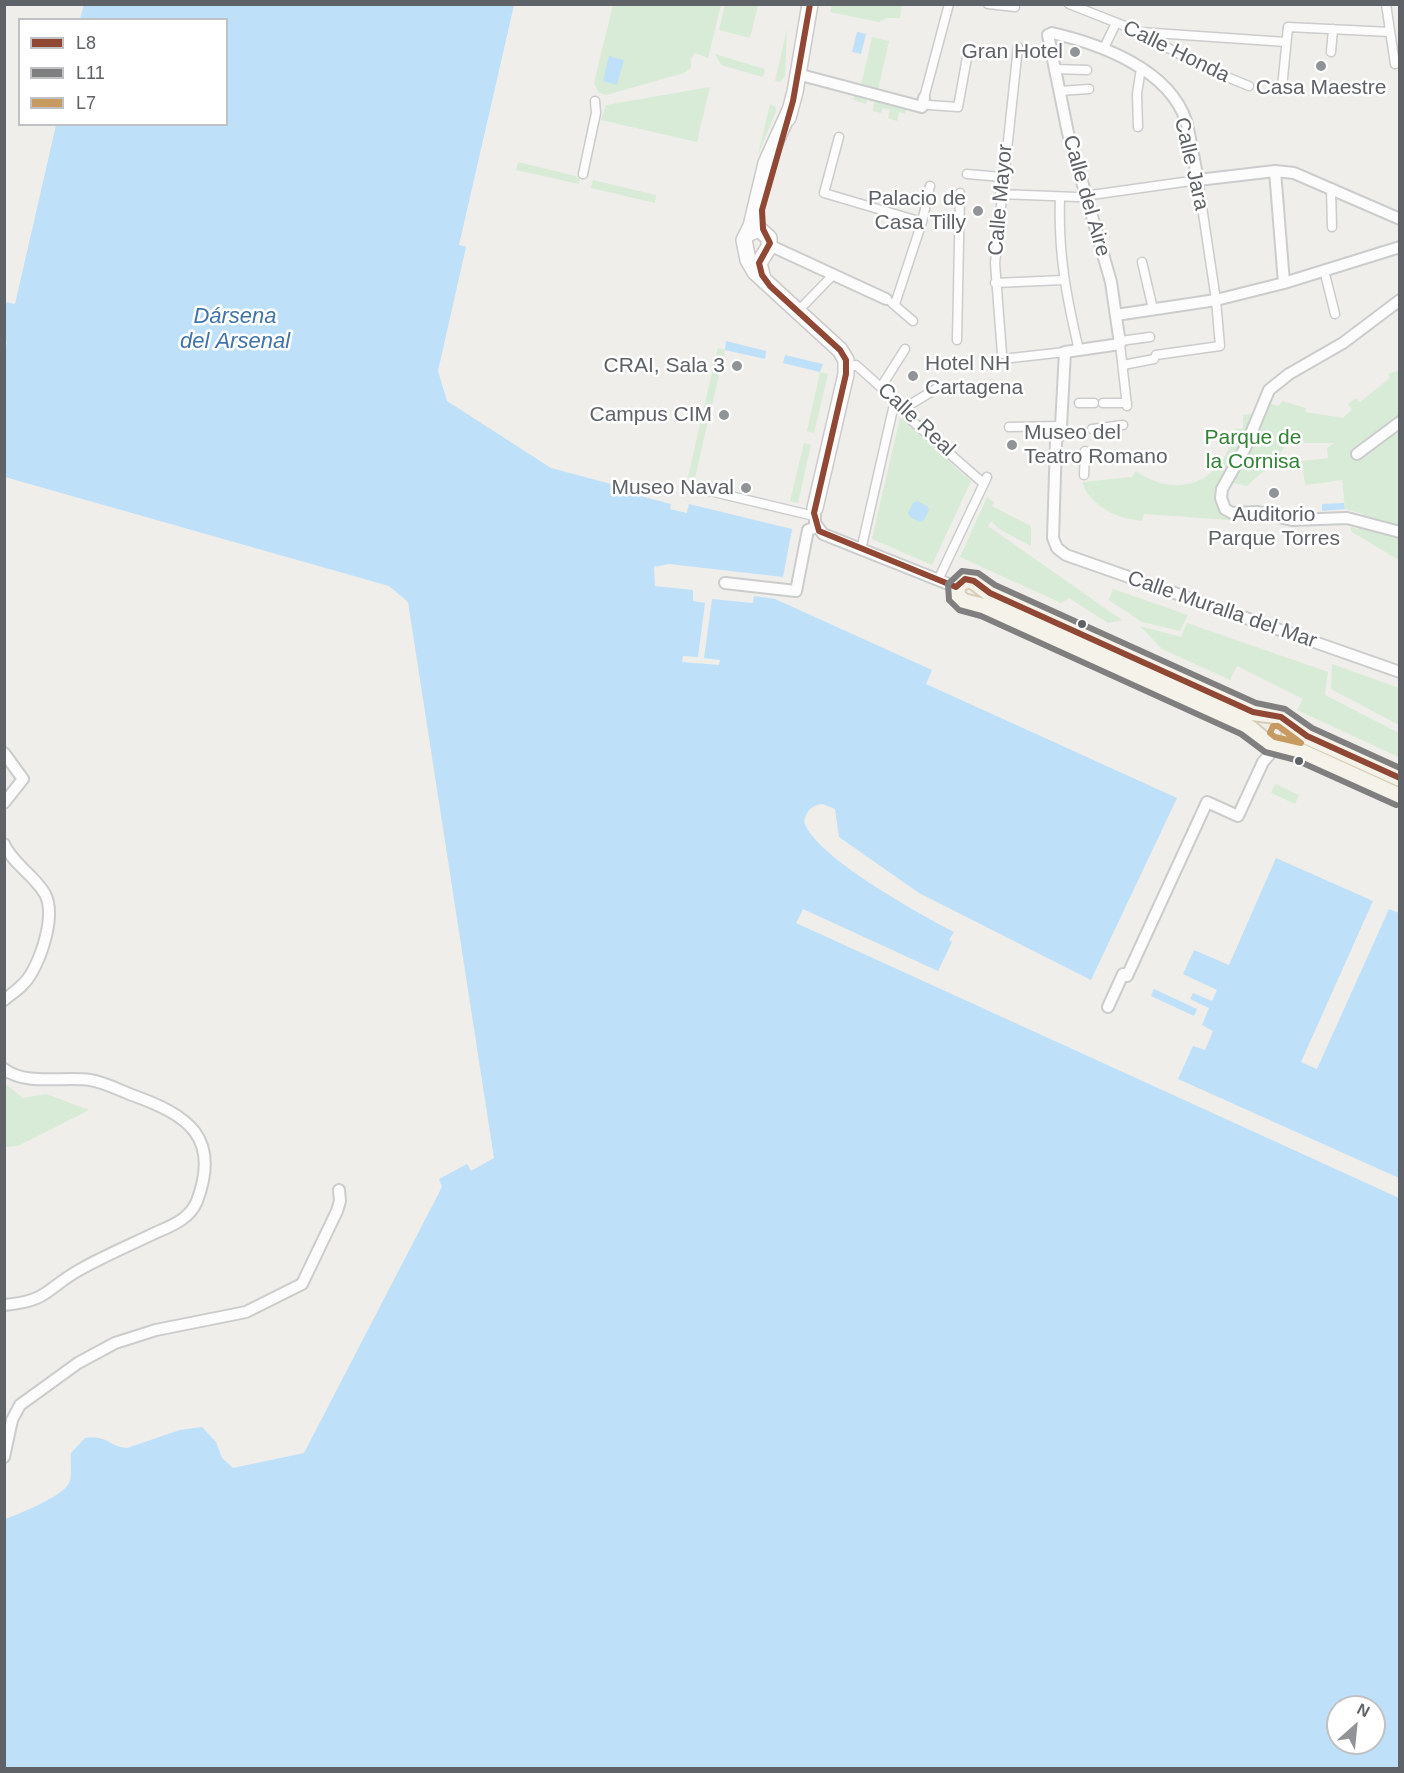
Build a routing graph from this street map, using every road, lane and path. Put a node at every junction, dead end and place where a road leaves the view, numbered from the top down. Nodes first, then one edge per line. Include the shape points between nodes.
1 (803, 4) edge
2 (810, 4) edge
3 (949, 4) edge
4 (988, 4) edge
5 (1069, 4) edge
6 (1386, 4) edge
7 (1015, 7) dead end
8 (1116, 23) junction
9 (1333, 29) junction
10 (1140, 32) junction
11 (1390, 32) junction
12 (1052, 33) joint
13 (1286, 42) junction
14 (1018, 47) dead end
15 (1104, 48) junction
16 (968, 52) dead end
17 (1331, 52) dead end
18 (1395, 64) dead end
19 (1054, 69) junction
20 (1141, 69) junction
21 (1087, 70) dead end
22 (797, 74) junction
23 (1249, 86) dead end
24 (1282, 88) dead end
25 (1089, 90) dead end
26 (1059, 91) junction
27 (595, 101) dead end
28 (927, 102) junction
29 (790, 110) junction
30 (1138, 127) dead end
31 (839, 137) dead end
32 (1275, 171) junction
33 (583, 174) dead end
34 (967, 174) dead end
35 (1002, 177) junction
36 (1198, 180) junction
37 (930, 186) dead end
38 (1331, 188) junction
39 (960, 193) dead end
40 (1000, 194) junction
41 (1085, 195) junction
42 (1060, 197) junction
43 (1400, 219) edge
44 (922, 222) junction
45 (1332, 227) dead end
46 (746, 240) junction
47 (766, 243) junction
48 (1400, 247) edge
49 (1142, 262) dead end
50 (1324, 270) junction
51 (834, 274) junction
52 (1063, 280) junction
53 (995, 283) junction
54 (1284, 283) junction
55 (769, 286) junction
56 (1216, 300) junction
57 (1400, 300) edge
58 (891, 302) junction
59 (1153, 309) junction
60 (797, 312) junction
61 (1335, 314) dead end
62 (1116, 315) junction
63 (913, 321) dead end
64 (1150, 337) dead end
65 (957, 340) dead end
66 (1120, 342) junction
67 (905, 349) dead end
68 (1079, 350) junction
69 (1065, 352) junction
70 (1123, 366) junction
71 (847, 368) junction
72 (881, 387) junction
73 (939, 387) dead end
74 (895, 400) junction
75 (1071, 404) junction
76 (903, 409) junction
77 (1400, 422) edge
78 (1123, 425) dead end
79 (1061, 426) junction
80 (1008, 427) dead end
81 (1092, 429) dead end
82 (1085, 452) dead end
83 (1357, 454) dead end
84 (1084, 475) dead end
85 (693, 487) dead end
86 (816, 517) junction
87 (1400, 532) edge
88 (861, 550) junction
89 (938, 580) junction
90 (724, 583) dead end
91 (979, 585) junction
92 (956, 587) junction
93 (969, 603) junction
94 (1400, 672) edge
95 (1282, 719) junction
96 (1271, 743) junction
97 (4, 753) edge
98 (1400, 778) edge
99 (1400, 796) edge
100 (4, 803) edge
101 (4, 844) edge
102 (4, 1000) edge
103 (1108, 1007) dead end
104 (4, 1070) edge
105 (339, 1190) dead end
106 (4, 1305) edge
107 (4, 1456) edge

1 - 22 main road
2 - 22 main road
3 - 28 street
4 - 7 street
5 - 8 street, Calle Honda
6 - 11 street
8 - 10 street, Calle Honda
8 - 15 street
9 - 11 street
9 - 13 street via 1288,27
9 - 17 street
10 - 13 street
10 - 23 street, Calle Honda via 1200,66
11 - 18 street
12 - 15 street, Calle Jara
12 - 19 street, Calle del Aire via 1048,36
13 - 24 street
14 - 35 street, Calle Mayor
15 - 20 street, Calle Jara
16 - 28 street via 958,107
19 - 21 street
19 - 26 street, Calle del Aire
20 - 30 street
20 - 36 street, Calle Jara via 1159,79 1183,116
22 - 28 street via 922,107
22 - 29 main road
25 - 26 street
26 - 41 street, Calle del Aire
27 - 33 street
29 - 46 main road via 763,171
29 - 47 main road via 762,210
31 - 44 street via 824,194
32 - 36 street
32 - 38 street via 1302,176
32 - 54 street
34 - 35 street
35 - 40 street, Calle Mayor
36 - 41 street
36 - 56 street, Calle Jara
37 - 44 street
38 - 43 street
38 - 45 street
39 - 65 street
40 - 42 street
40 - 53 street, Calle Mayor
41 - 42 street
41 - 62 street, Calle del Aire via 1111,282
42 - 52 street
44 - 58 street
46 - 47 main road via 754,229
46 - 47 main road via 753,254
46 - 55 main road via 751,266
47 - 51 street
47 - 55 main road via 759,267
48 - 50 street
49 - 59 street
50 - 54 street
50 - 61 street
51 - 58 street
51 - 60 street
52 - 53 street
52 - 68 street
53 - 69 street, Calle Mayor via 1007,356
54 - 56 street
55 - 60 main road
56 - 59 street
56 - 70 street, Calle Jara via 1220,346
57 - 87 street via 1269,390 1245,448 1222,489 1223,505 1232,513 1258,512 1292,520 1347,518
58 - 63 street
59 - 62 street
60 - 71 main road via 840,350
62 - 66 street, Calle del Aire
64 - 66 street
66 - 68 street
66 - 70 street
67 - 72 street
68 - 69 street
69 - 75 street
70 - 75 street via 1127,404
71 - 72 street, Calle Real via 856,365
71 - 86 main road
72 - 74 street, Calle Real
73 - 76 street
74 - 76 street, Calle Real
74 - 88 street
75 - 79 street
76 - 89 street, Calle Real via 910,419 985,479
77 - 83 street
78 - 81 street
79 - 80 street
79 - 94 street, Calle Muralla del Mar via 1056,442 1053,538 1066,555
82 - 84 street
85 - 86 street
86 - 88 street via 827,536
86 - 90 street via 808,530 796,591
88 - 89 street
89 - 92 street
91 - 92 main road via 968,579
91 - 93 main road via 978,598
91 - 95 main road via 1253,712
92 - 93 main road via 958,599
93 - 96 main road via 1246,726
95 - 96 main road via 1290,736
95 - 96 main road via 1267,718 1262,724
95 - 98 main road via 1307,736
96 - 99 main road via 1299,751
96 - 103 street via 1238,816 1207,802 1127,976 1124,974
97 - 100 street via 22,779
101 - 102 street via 41,888 51,910 31,974
104 - 106 street via 20,1076 91,1080 150,1101 195,1130 205,1160 196,1202 190,1213 175,1224 80,1269 42,1298
105 - 107 street via 337,1211 302,1284 246,1312 156,1330 114,1343 78,1363 20,1405 12,1420

